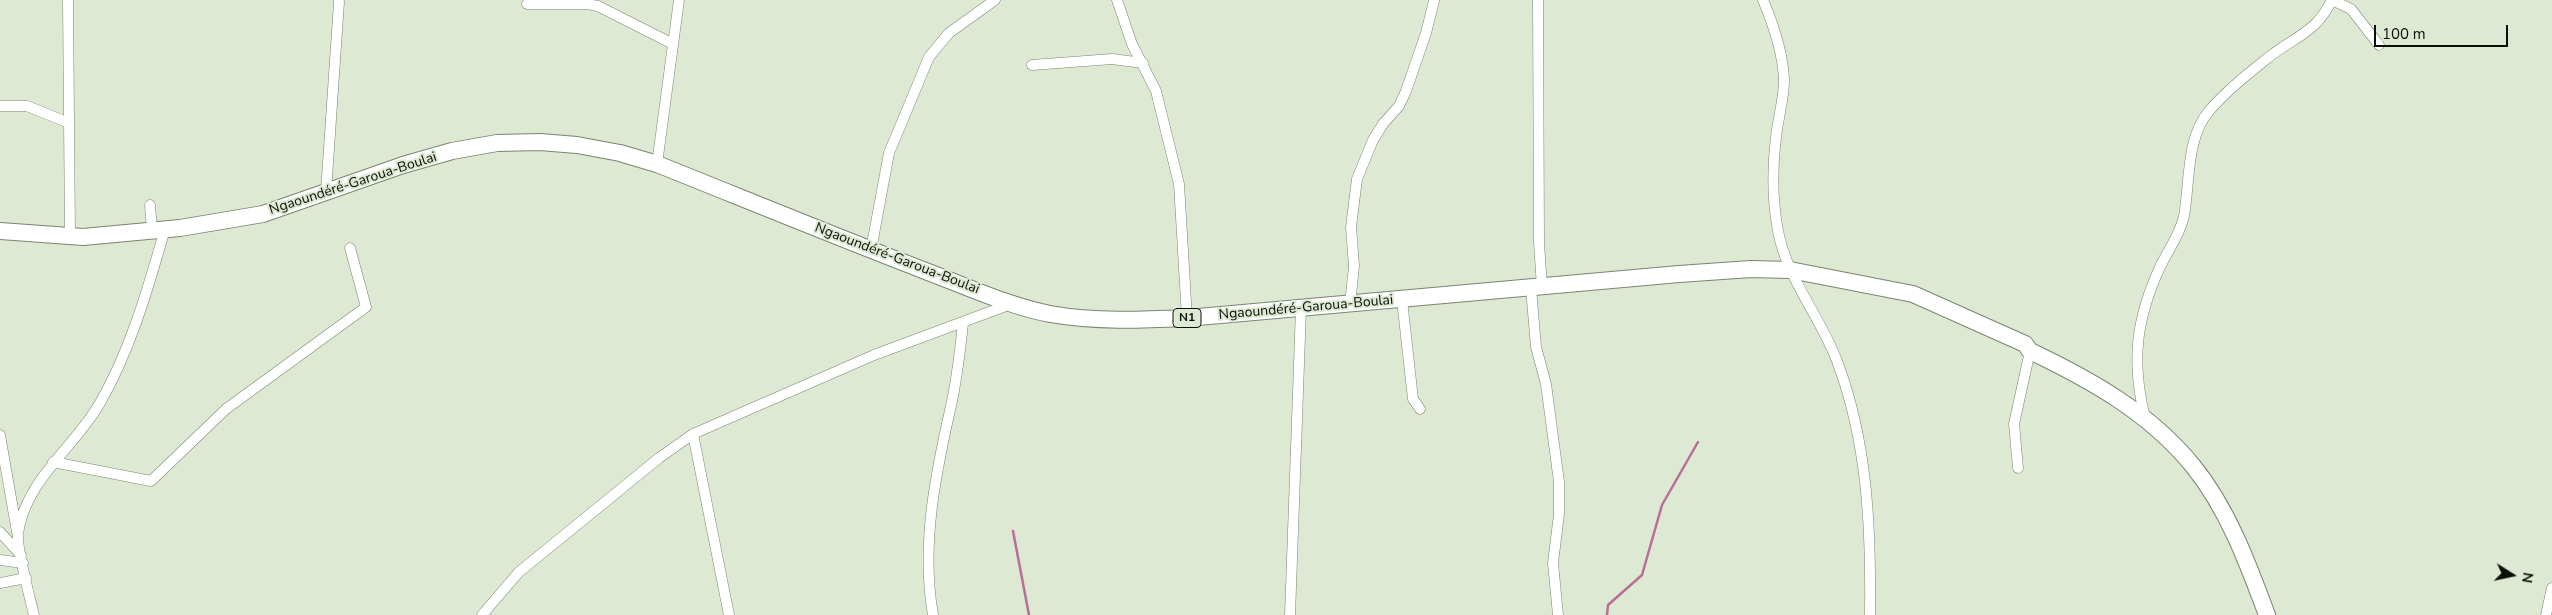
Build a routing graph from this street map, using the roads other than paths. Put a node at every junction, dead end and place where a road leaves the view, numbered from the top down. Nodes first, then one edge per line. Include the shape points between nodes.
1 (68, 0) edge
2 (680, 0) edge
3 (995, 0) edge
4 (1117, 0) edge
5 (1538, 0) edge
6 (1763, 0) edge
7 (340, 1) edge
8 (1434, 1) dead end
9 (527, 4) dead end
10 (673, 44) junction
11 (2379, 45) dead end
12 (1143, 63) junction
13 (1032, 66) dead end
14 (0, 106) edge
15 (69, 123) junction
16 (657, 164) junction
17 (326, 192) junction
18 (150, 204) dead end
19 (159, 229) junction
20 (0, 231) edge
21 (70, 237) junction
22 (350, 248) dead end
23 (872, 250) junction
24 (1790, 270) junction
25 (1536, 287) junction
26 (1402, 300) junction
27 (1014, 303) junction
28 (1350, 304) junction
29 (1301, 308) junction
30 (1187, 318) junction
31 (963, 322) junction
32 (2030, 351) junction
33 (1420, 409) dead end
34 (2145, 418) junction
35 (693, 434) junction
36 (0, 435) edge
37 (53, 462) junction
38 (2018, 468) dead end
39 (0, 532) edge
40 (18, 535) junction
41 (22, 559) junction
42 (0, 560) edge
43 (26, 578) junction
44 (0, 583) edge
45 (2552, 588) edge
46 (486, 614) edge
47 (34, 615) edge
48 (729, 615) edge
49 (933, 615) edge
50 (1290, 615) edge
51 (1558, 615) edge
52 (1870, 615) edge
53 (2267, 615) edge
54 (2546, 615) edge

1 - 15 street
2 - 10 street
3 - 23 street via 949,33 929,57 889,153
4 - 12 street via 1124,24
5 - 25 street via 1539,242
6 - 24 street via 1779,43 1784,82 1772,184 1782,250
7 - 17 street
8 - 28 street via 1406,91 1399,106 1373,140 1357,179 1351,227 1354,266
9 - 10 street via 588,4 606,8
10 - 16 street
11 - 34 street via 2351,9 2332,0 2325,15 2300,38 2270,56 2209,111 2198,128 2181,226 2146,297 2139,323 2137,385
12 - 13 street via 1112,59
12 - 30 street via 1156,90 1179,184
14 - 15 street via 27,106
15 - 21 street
16 - 17 highway, Ngaoundéré-Garoua-Boulai / N1 via 577,145 497,143 403,165
16 - 23 highway, Ngaoundéré-Garoua-Boulai / N1
17 - 19 highway, Ngaoundéré-Garoua-Boulai / N1 via 263,214
18 - 19 street
19 - 21 highway, Ngaoundéré-Garoua-Boulai / N1
19 - 37 street via 142,308 109,387 99,405
20 - 21 highway, Ngaoundéré-Garoua-Boulai / N1
22 - 37 street via 366,307 226,409 151,481
23 - 27 highway, Ngaoundéré-Garoua-Boulai / N1
24 - 25 highway, Ngaoundéré-Garoua-Boulai / N1 via 1716,271
24 - 32 highway, Ngaoundéré-Garoua-Boulai / N1 via 1913,294 2025,344
24 - 52 street via 1837,360 1857,428 1868,506
25 - 26 highway, Ngaoundéré-Garoua-Boulai / N1
25 - 51 street via 1535,339 1546,384 1559,482 1553,562
26 - 28 highway, Ngaoundéré-Garoua-Boulai / N1
26 - 33 street via 1413,399
27 - 30 highway, Ngaoundéré-Garoua-Boulai / N1 via 1048,314 1080,318 1116,321
27 - 31 street
28 - 29 highway, Ngaoundéré-Garoua-Boulai / N1
29 - 30 highway, Ngaoundéré-Garoua-Boulai / N1
29 - 50 street
31 - 35 street via 874,355
31 - 49 street via 954,388 935,482 929,536
32 - 34 highway, Ngaoundéré-Garoua-Boulai / N1 via 2086,378
32 - 38 street via 2014,424
34 - 53 highway, Ngaoundéré-Garoua-Boulai / N1 via 2193,466 2217,503 2238,543
35 - 46 street via 519,572
35 - 48 street
36 - 40 street
37 - 40 street via 27,506
39 - 41 street
40 - 41 street
41 - 42 street
41 - 43 street
43 - 44 street
43 - 47 street
45 - 54 street

